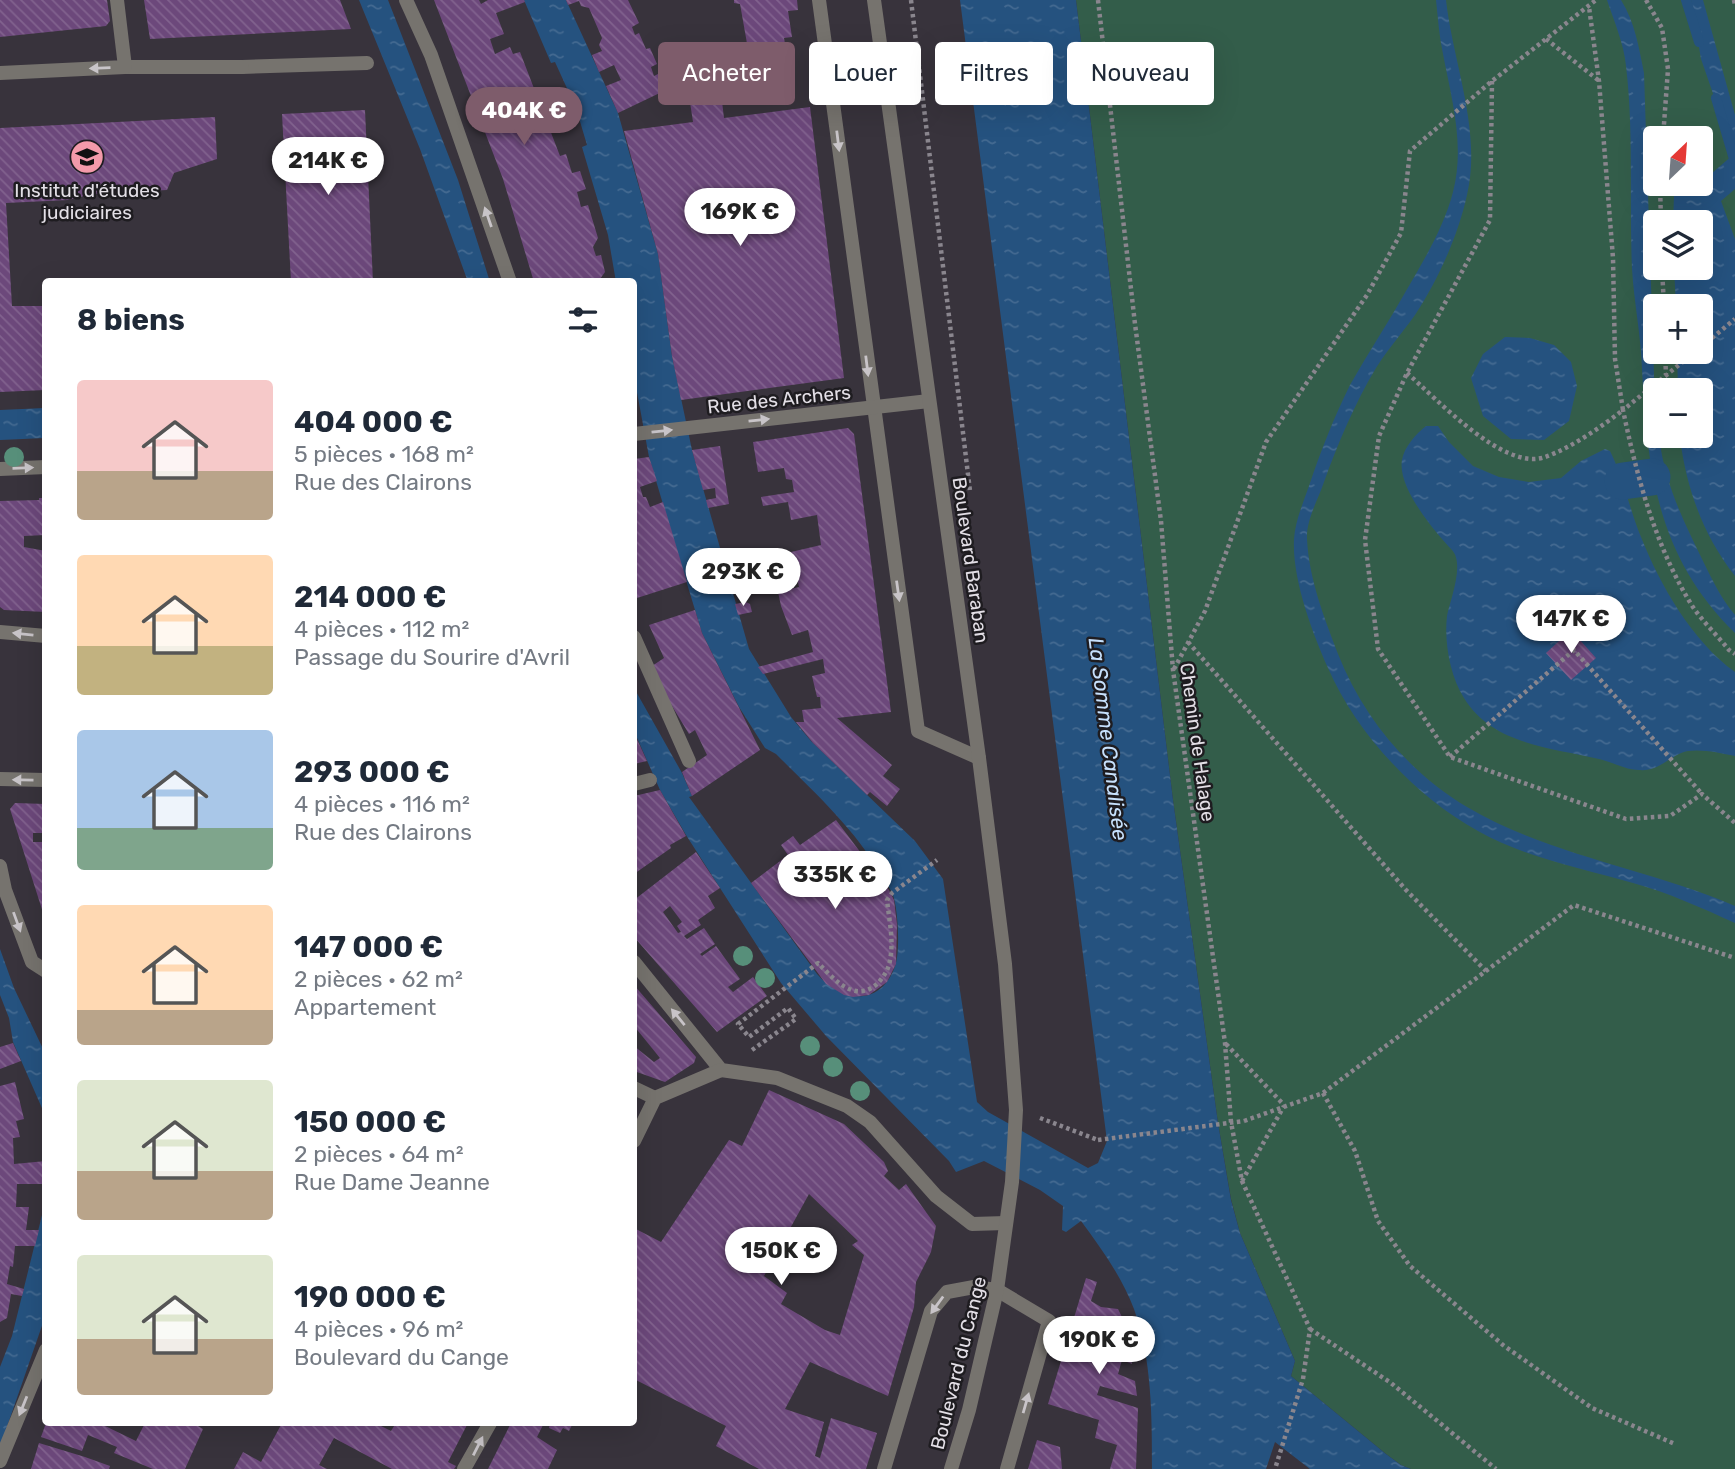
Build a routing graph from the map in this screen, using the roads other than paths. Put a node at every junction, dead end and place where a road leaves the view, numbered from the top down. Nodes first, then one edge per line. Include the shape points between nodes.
1 (117, 0) edge
2 (406, 0) edge
3 (819, 0) edge
4 (874, 0) edge
5 (368, 63) dead end
6 (125, 67) junction
7 (0, 73) edge
8 (509, 278) edge
9 (929, 401) junction
10 (873, 408) junction
11 (637, 434) edge
12 (42, 467) edge
13 (0, 469) edge
14 (0, 632) edge
15 (42, 636) edge
16 (637, 643) edge
17 (979, 758) junction
18 (689, 761) dead end
19 (0, 779) edge
20 (42, 780) edge
21 (650, 780) dead end
22 (637, 783) edge
23 (0, 866) edge
24 (637, 966) edge
25 (42, 968) edge
26 (721, 1070) junction
27 (637, 1089) edge
28 (655, 1098) junction
29 (637, 1135) edge
30 (1012, 1182) joint
31 (1006, 1223) junction
32 (998, 1290) junction
33 (42, 1360) edge
34 (488, 1426) edge
35 (0, 1461) edge
36 (464, 1469) edge
37 (884, 1469) edge
38 (951, 1469) edge
39 (1007, 1469) edge

1 - 6 street
8 -> 2 street via 431,55
3 -> 10 street
4 - 9 street, Boulevard Baraban
5 - 6 street
6 -> 7 street
9 - 10 street, Rue des Archers
9 - 17 street, Boulevard Baraban
11 -> 10 street, Rue des Archers
10 -> 17 street via 918,731
13 -> 12 street
15 -> 14 street
16 - 18 street
17 - 30 street, Boulevard Baraban via 1005,964 1016,1128
20 -> 19 street
21 - 22 street
23 -> 25 street via 32,962
26 -> 24 street
26 - 28 street
26 - 31 street via 777,1078 847,1107 870,1122 936,1196 972,1224
27 - 28 street
28 - 29 street
30 - 31 street, Boulevard du Cange
31 - 32 street, Boulevard du Cange
32 -> 37 street via 974,1287 947,1292 931,1311
32 - 38 street, Boulevard du Cange
39 -> 32 street via 1049,1321
33 -> 35 street
36 -> 34 street

